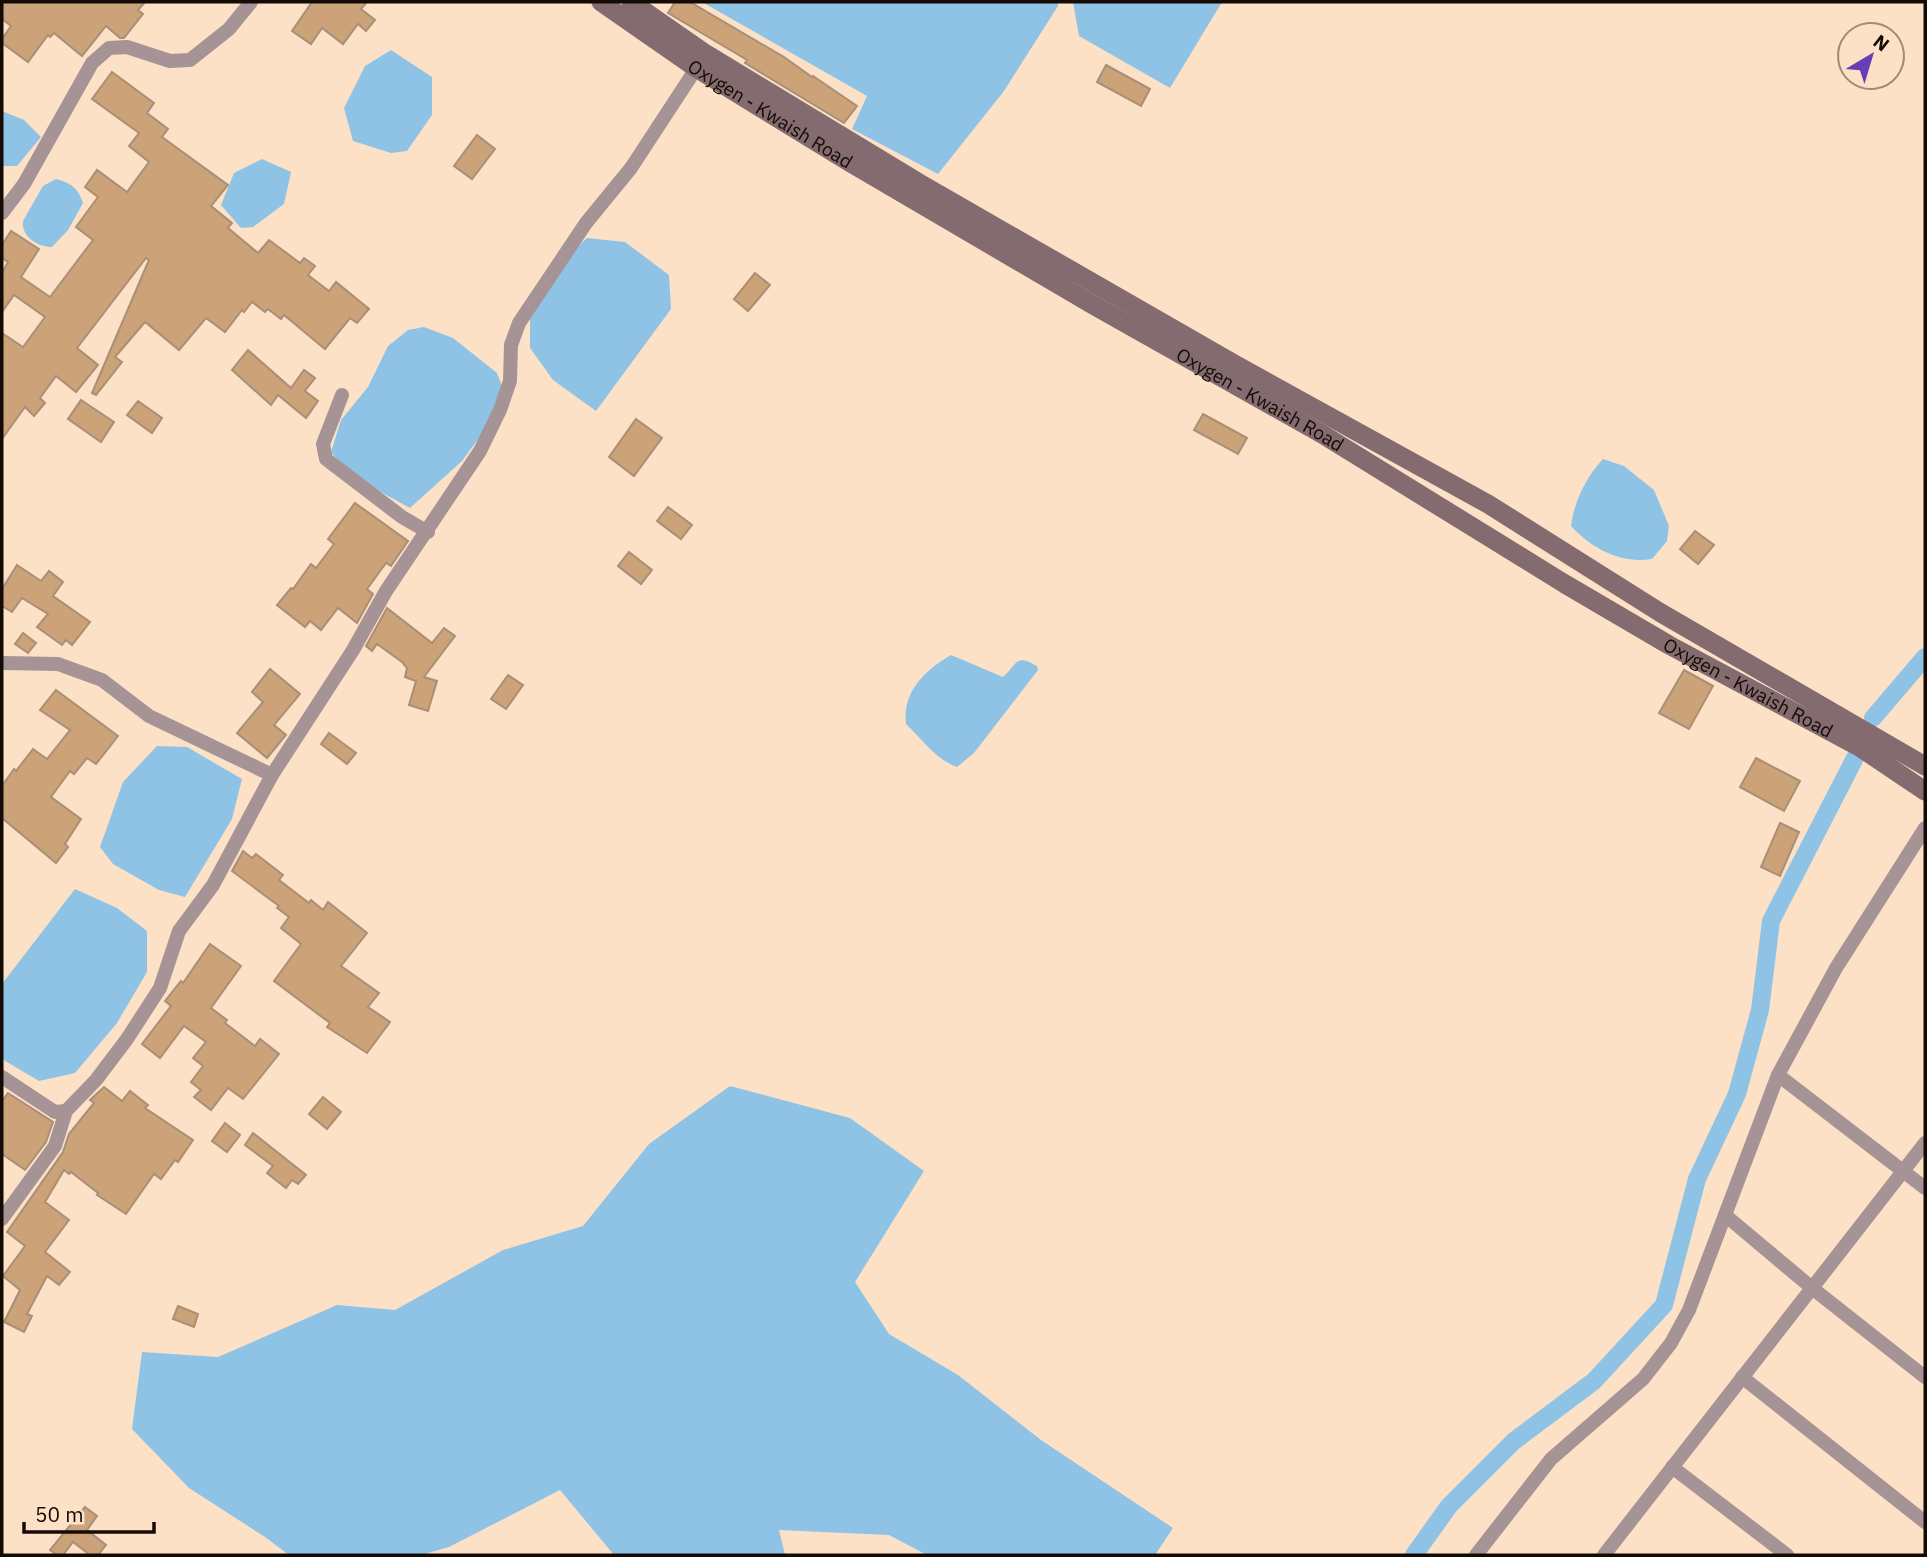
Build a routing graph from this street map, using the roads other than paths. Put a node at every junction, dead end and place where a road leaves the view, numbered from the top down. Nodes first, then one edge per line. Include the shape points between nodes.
1 (251, 2) edge
2 (601, 2) edge
3 (631, 2) edge
4 (701, 61) junction
5 (2, 213) edge
6 (342, 395) dead end
7 (428, 531) junction
8 (2, 663) edge
9 (1925, 766) edge
10 (272, 775) junction
11 (1925, 791) edge
12 (1925, 828) edge
13 (1778, 1075) junction
14 (2, 1077) edge
15 (66, 1111) junction
16 (1925, 1143) edge
17 (1903, 1171) junction
18 (1925, 1188) edge
19 (1725, 1214) junction
20 (2, 1219) edge
21 (1812, 1288) junction
22 (1742, 1377) junction
23 (1925, 1377) edge
24 (1672, 1467) junction
25 (1925, 1522) edge
26 (1476, 1555) edge
27 (1604, 1555) edge
28 (1787, 1555) edge

1 - 5 street via 229,29 190,60 170,61 127,47 109,47 92,63 24,184
2 - 4 main road, Oxygen - Kwaish Road
3 - 4 main road, Oxygen - Kwaish Road
4 - 7 street via 631,168 586,223 519,323 511,345 510,381 500,410
4 - 9 main road, Oxygen - Kwaish Road via 1488,504 1872,741
4 - 11 main road, Oxygen - Kwaish Road via 1072,293 1322,434 1670,645 1861,748
6 - 7 street via 323,444 326,458 402,517
7 - 10 street
8 - 10 street via 58,664 102,680 149,716
10 - 15 street via 213,885 179,931 160,988 127,1040
12 - 13 street via 1836,968
13 - 17 street
13 - 19 street
14 - 15 street via 55,1112
15 - 20 street via 55,1146
16 - 17 street
17 - 18 street
17 - 21 street
19 - 21 street
19 - 26 street via 1689,1310 1671,1343 1643,1379 1551,1459
21 - 22 street
21 - 23 street
22 - 24 street
22 - 25 street
24 - 27 street
24 - 28 street

